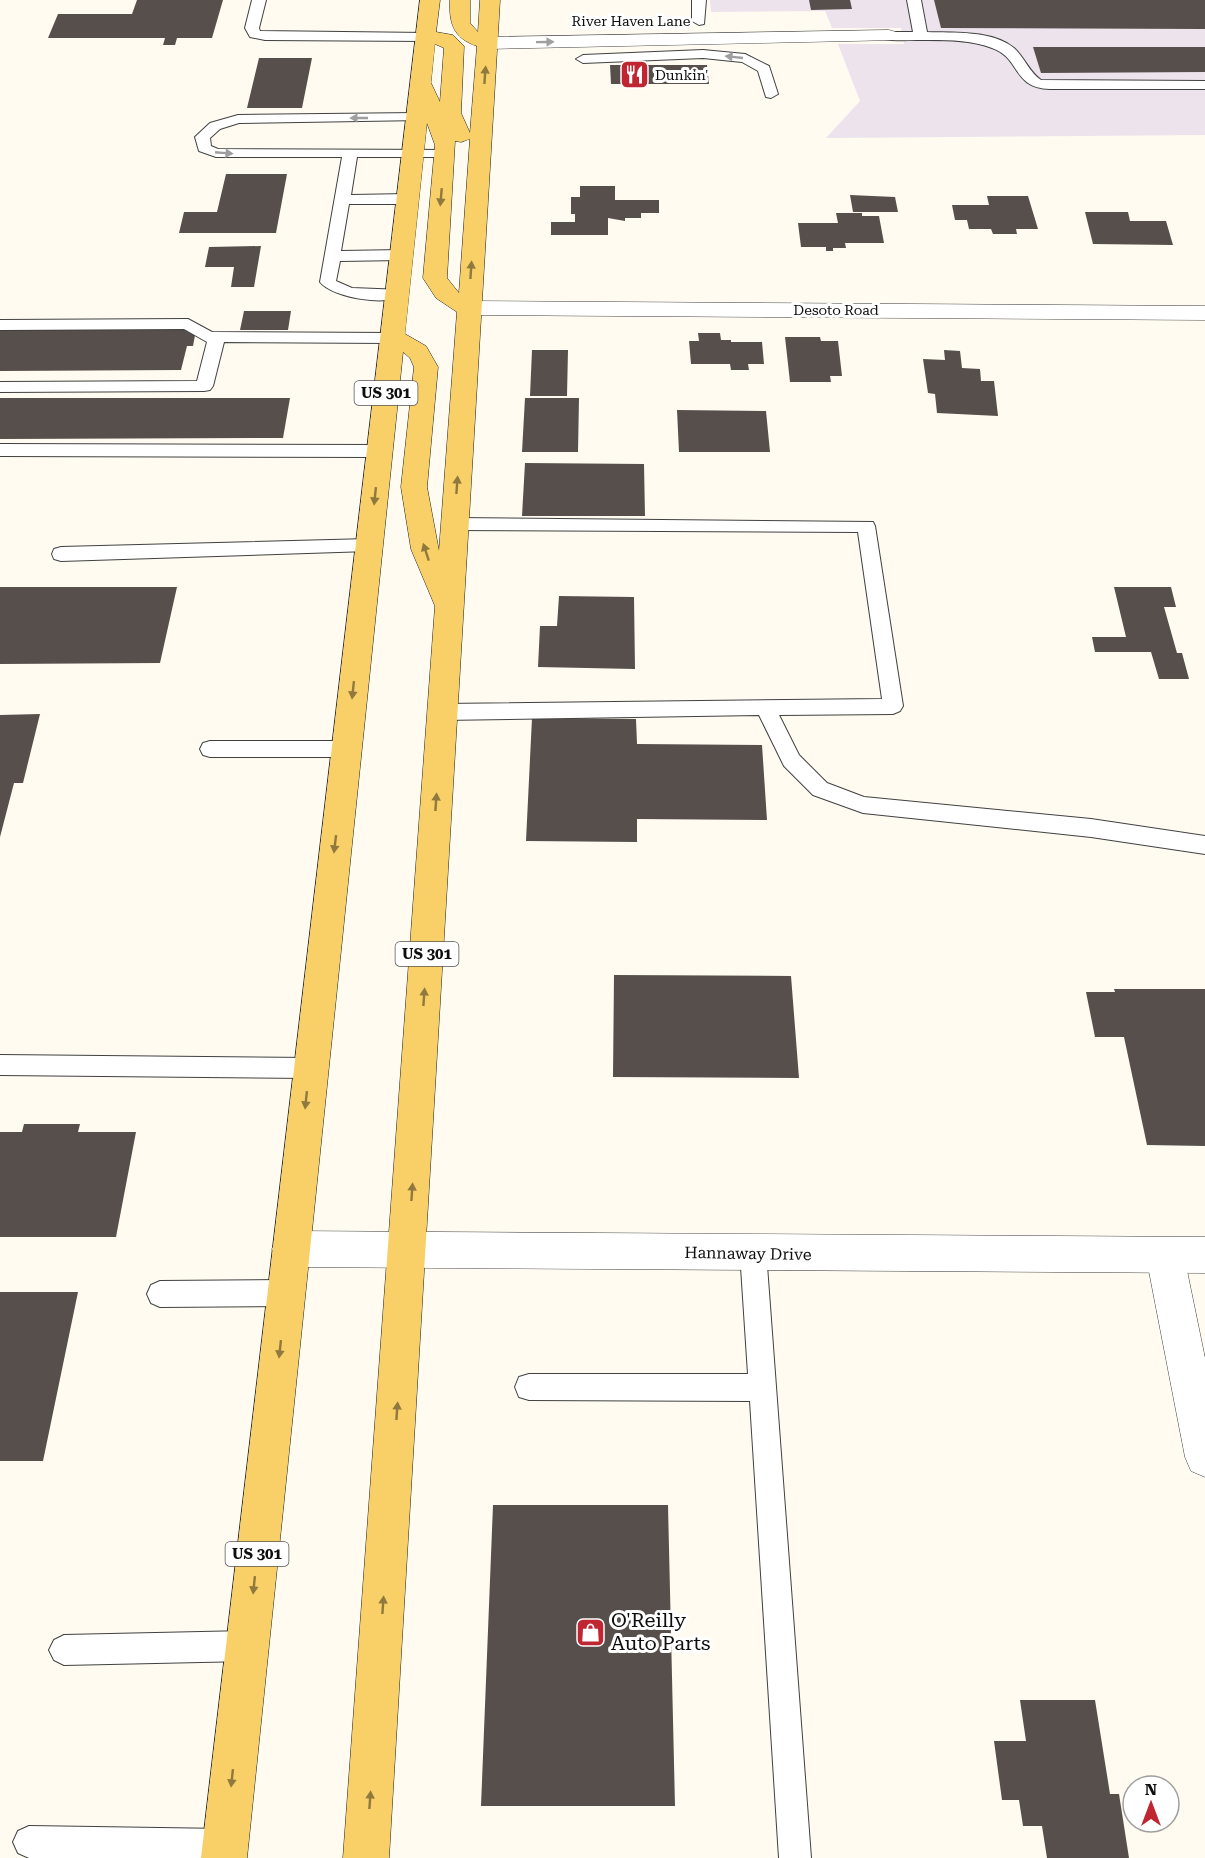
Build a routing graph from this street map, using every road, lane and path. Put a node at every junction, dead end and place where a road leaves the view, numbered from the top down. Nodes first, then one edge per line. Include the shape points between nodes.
1 (259, 0) edge
2 (430, 0) edge
3 (459, 0) edge
4 (699, 0) edge
5 (914, 0) edge
6 (653, 21) dead end
7 (699, 21) junction
8 (493, 22) edge
9 (889, 36) joint
10 (921, 36) junction
11 (426, 37) junction
12 (772, 38) junction
13 (583, 59) dead end
14 (421, 80) junction
15 (1205, 85) edge
16 (771, 94) dead end
17 (417, 117) junction
18 (413, 153) junction
19 (445, 153) junction
20 (350, 154) junction
21 (478, 170) junction
22 (408, 199) junction
23 (342, 200) junction
24 (402, 255) junction
25 (333, 256) junction
26 (397, 293) junction
27 (468, 308) junction
28 (1205, 313) edge
29 (0, 324) edge
30 (217, 337) junction
31 (392, 338) junction
32 (0, 387) edge
33 (0, 450) edge
34 (380, 451) junction
35 (454, 524) junction
36 (369, 545) junction
37 (61, 554) dead end
38 (448, 606) junction
39 (765, 708) junction
40 (442, 712) junction
41 (210, 749) dead end
42 (346, 749) junction
43 (1205, 845) edge
44 (0, 1065) edge
45 (310, 1068) junction
46 (291, 1249) junction
47 (408, 1250) junction
48 (753, 1252) junction
49 (1205, 1255) edge
50 (1165, 1256) junction
51 (286, 1293) junction
52 (160, 1294) dead end
53 (529, 1387) dead end
54 (763, 1388) junction
55 (1205, 1457) edge
56 (247, 1646) junction
57 (64, 1650) dead end
58 (29, 1842) dead end
59 (224, 1851) edge
60 (366, 1858) edge
61 (795, 1858) edge

1 - 11 lane via 252,28 255,34
2 - 11 main road, US 301
3 - 8 main road via 458,21 472,39
4 - 7 lane
5 - 10 lane
6 - 7 street, River Haven Lane
7 - 12 street, River Haven Lane via 735,23
8 -> 12 street, River Haven Lane
21 -> 8 main road, US 301
9 - 10 lane
9 - 12 street, River Haven Lane
10 - 15 lane via 971,39 1001,46 1016,56 1035,82
11 - 14 main road, US 301
11 - 21 main road via 446,39 454,46 450,113
16 -> 13 lane via 764,69 745,58 703,54
14 - 17 main road, US 301
14 - 19 main road via 446,145
17 - 18 main road, US 301
17 -> 20 lane via 238,119 214,126 202,137 204,148 216,153
18 - 19 lane
18 - 20 lane
18 - 22 main road, US 301
19 -> 27 main road via 435,278 439,289 451,300
20 - 23 lane
27 -> 21 main road, US 301
22 - 23 lane
22 - 24 main road, US 301
23 - 25 lane
24 - 25 lane
24 - 26 main road, US 301
25 - 26 lane via 328,282 337,291
26 - 31 main road, US 301
27 - 28 street, Desoto Road
35 -> 27 main road, US 301
29 - 30 lane via 188,324 207,337
30 - 31 lane
30 - 32 lane via 204,386
31 - 34 main road, US 301
38 -> 31 main road via 424,549 414,487 426,367 421,353 409,343
33 - 34 lane
34 -> 36 main road, US 301
35 - 38 main road, US 301
35 - 39 lane via 866,526 892,706
36 - 37 lane
36 -> 42 main road, US 301
38 - 40 main road, US 301
39 - 40 lane
39 - 43 lane via 791,760 820,789 863,805 1091,828
47 -> 40 main road, US 301
41 - 42 lane
42 -> 45 main road, US 301
44 - 45 lane
45 -> 46 main road, US 301
46 - 47 street, Hannaway Drive
46 - 51 main road, US 301
47 - 48 street, Hannaway Drive
60 -> 47 main road, US 301
48 - 50 street, Hannaway Drive
48 - 54 lane
49 - 50 street, Hannaway Drive
50 - 55 street
51 - 52 lane
51 -> 56 main road, US 301
53 - 54 lane
54 - 61 lane
56 - 57 lane
56 -> 59 main road, US 301
58 - 59 lane

